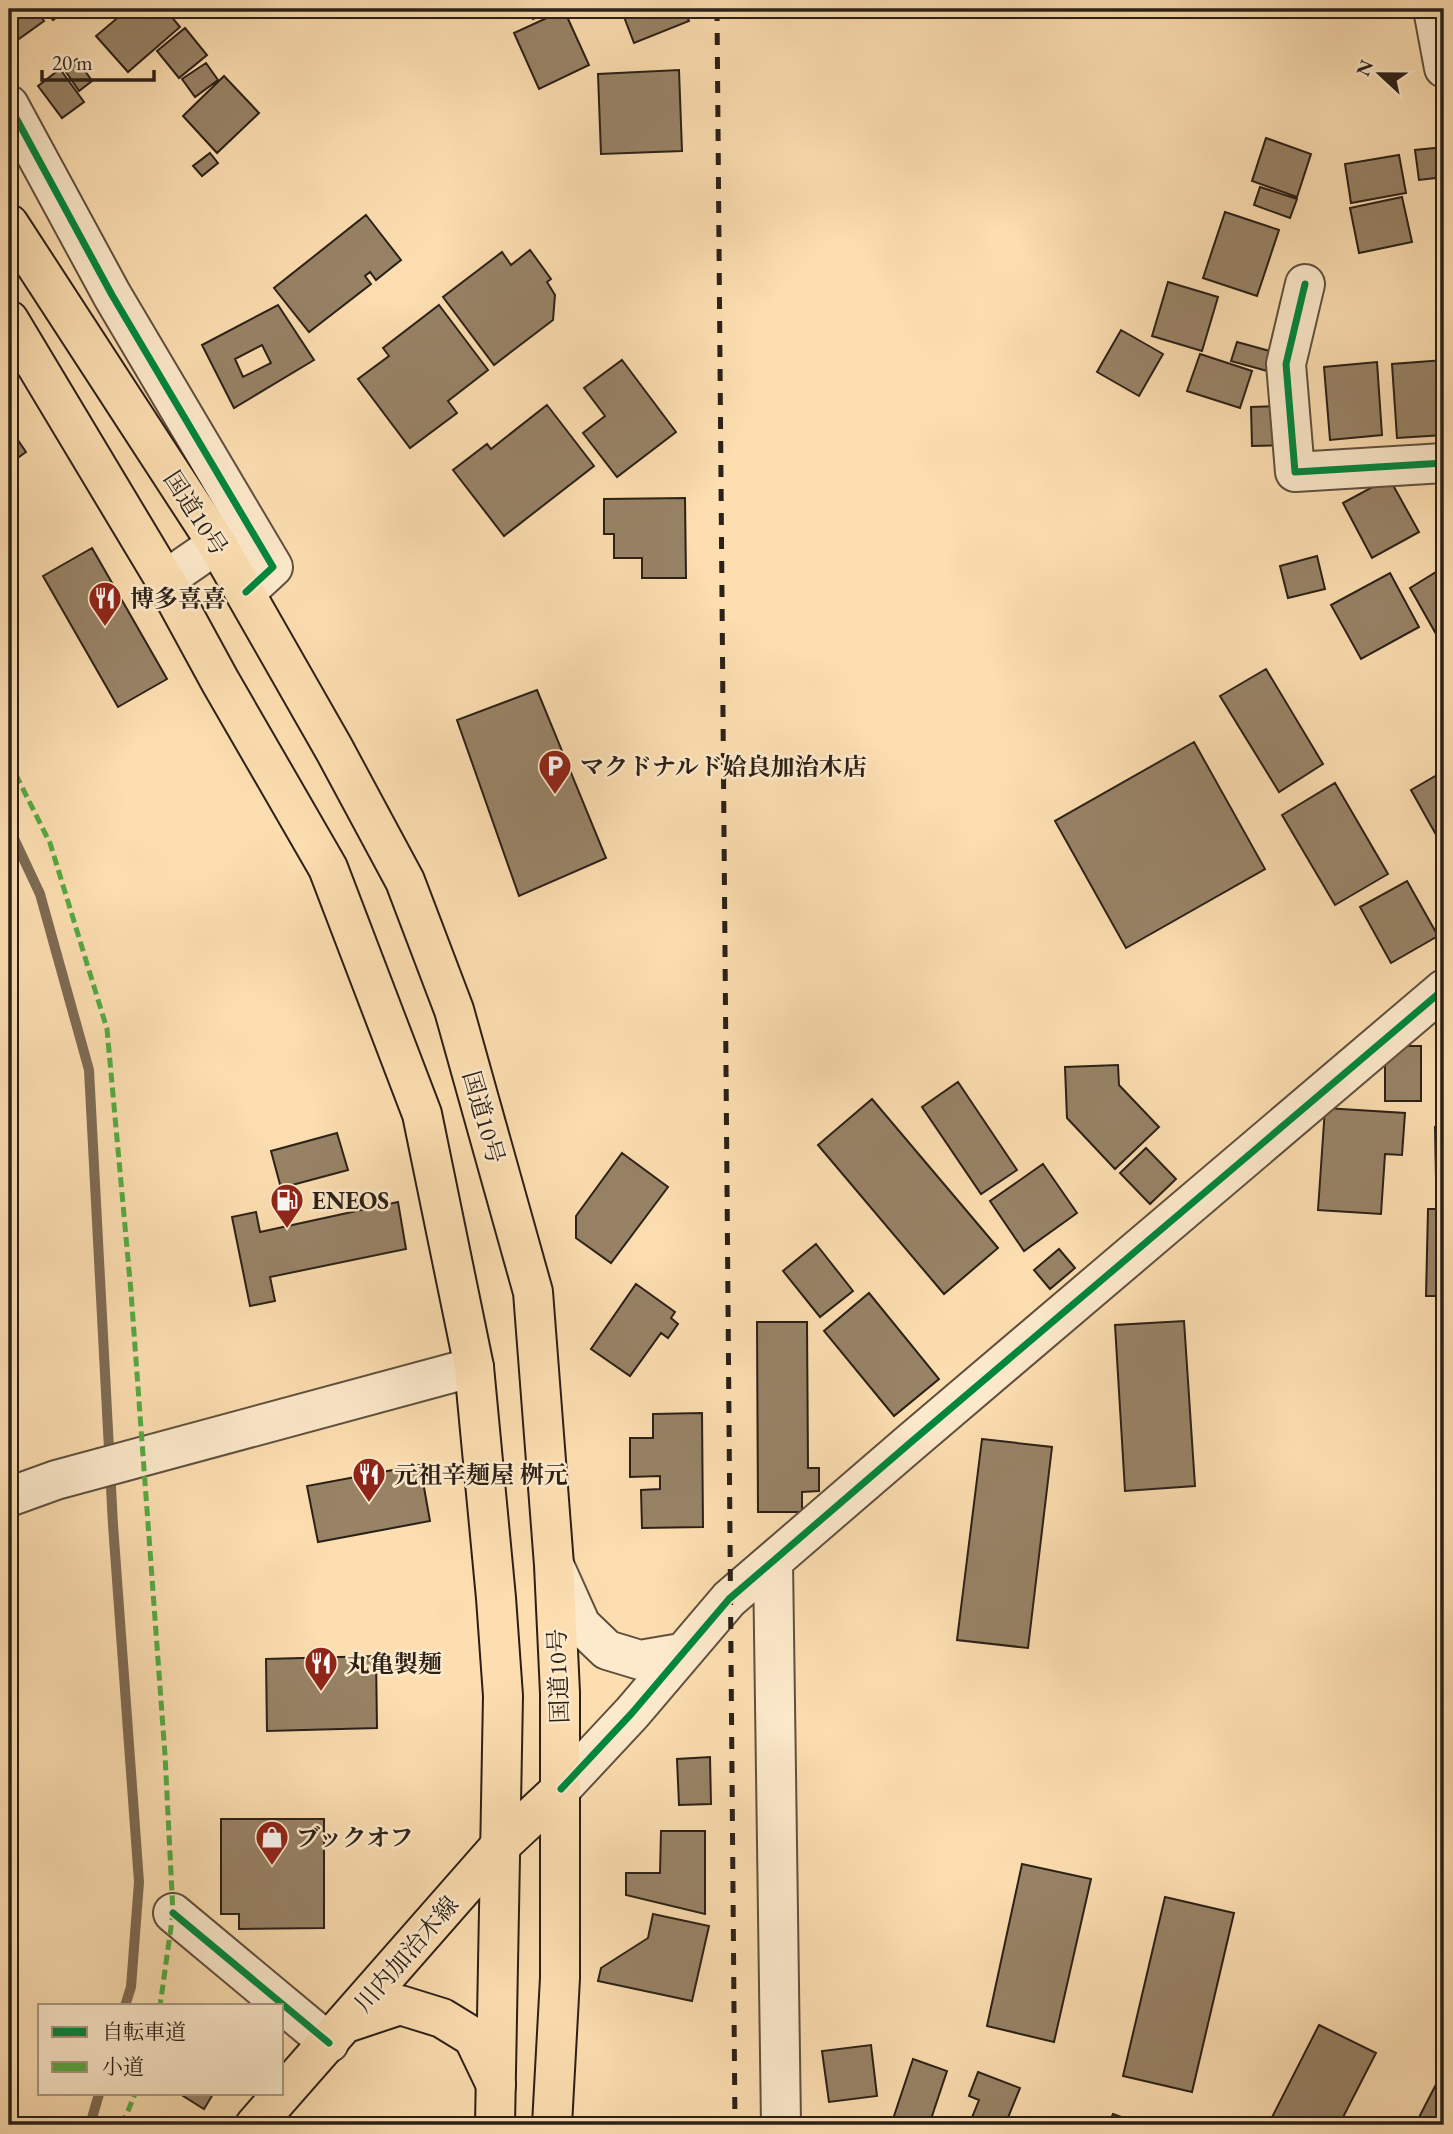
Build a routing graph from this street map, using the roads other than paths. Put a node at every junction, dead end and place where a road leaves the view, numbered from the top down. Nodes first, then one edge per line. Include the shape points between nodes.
1 (1433, 9) edge
2 (1444, 68) edge
3 (9, 105) edge
4 (9, 224) edge
5 (1306, 284) dead end
6 (9, 320) edge
7 (1444, 463) edge
8 (217, 544) junction
9 (165, 580) junction
10 (246, 592) junction
11 (1444, 989) edge
12 (458, 1372) junction
13 (9, 1497) edge
14 (774, 1562) junction
15 (554, 1565) junction
16 (681, 1653) junction
17 (561, 1789) junction
18 (499, 1847) junction
19 (173, 1913) dead end
20 (337, 2033) junction
21 (496, 2085) junction
22 (284, 2092) edge
23 (281, 2096) edge
24 (255, 2125) edge
25 (495, 2125) edge
26 (552, 2125) edge
27 (781, 2125) edge

1 - 2 street
3 - 10 street via 112,295 273,567
4 - 8 main road, 国道10号
5 - 7 street via 1286,364 1295,472
6 - 9 main road
8 - 9 street
8 - 10 main road, 国道10号
9 - 12 main road via 328,868 422,1114
10 - 15 main road, 国道10号 via 405,881 454,1010 533,1292
11 - 14 street
12 - 13 street via 56,1480
12 - 18 main road via 496,1598 503,1696
14 - 16 street via 729,1600
14 - 27 street
15 - 16 street via 581,1625 607,1650 640,1660
15 - 17 main road, 国道10号
16 - 17 street
17 - 18 main road, 川内加治木線
17 - 26 main road, 国道10号 via 560,1978
18 - 20 main road, 川内加治木線
18 - 21 main road
19 - 20 street
20 - 21 main road via 400,2005 442,2018 473,2037
20 - 22 main road, 川内加治木線
21 - 25 main road
23 - 24 main road, 川内加治木線

